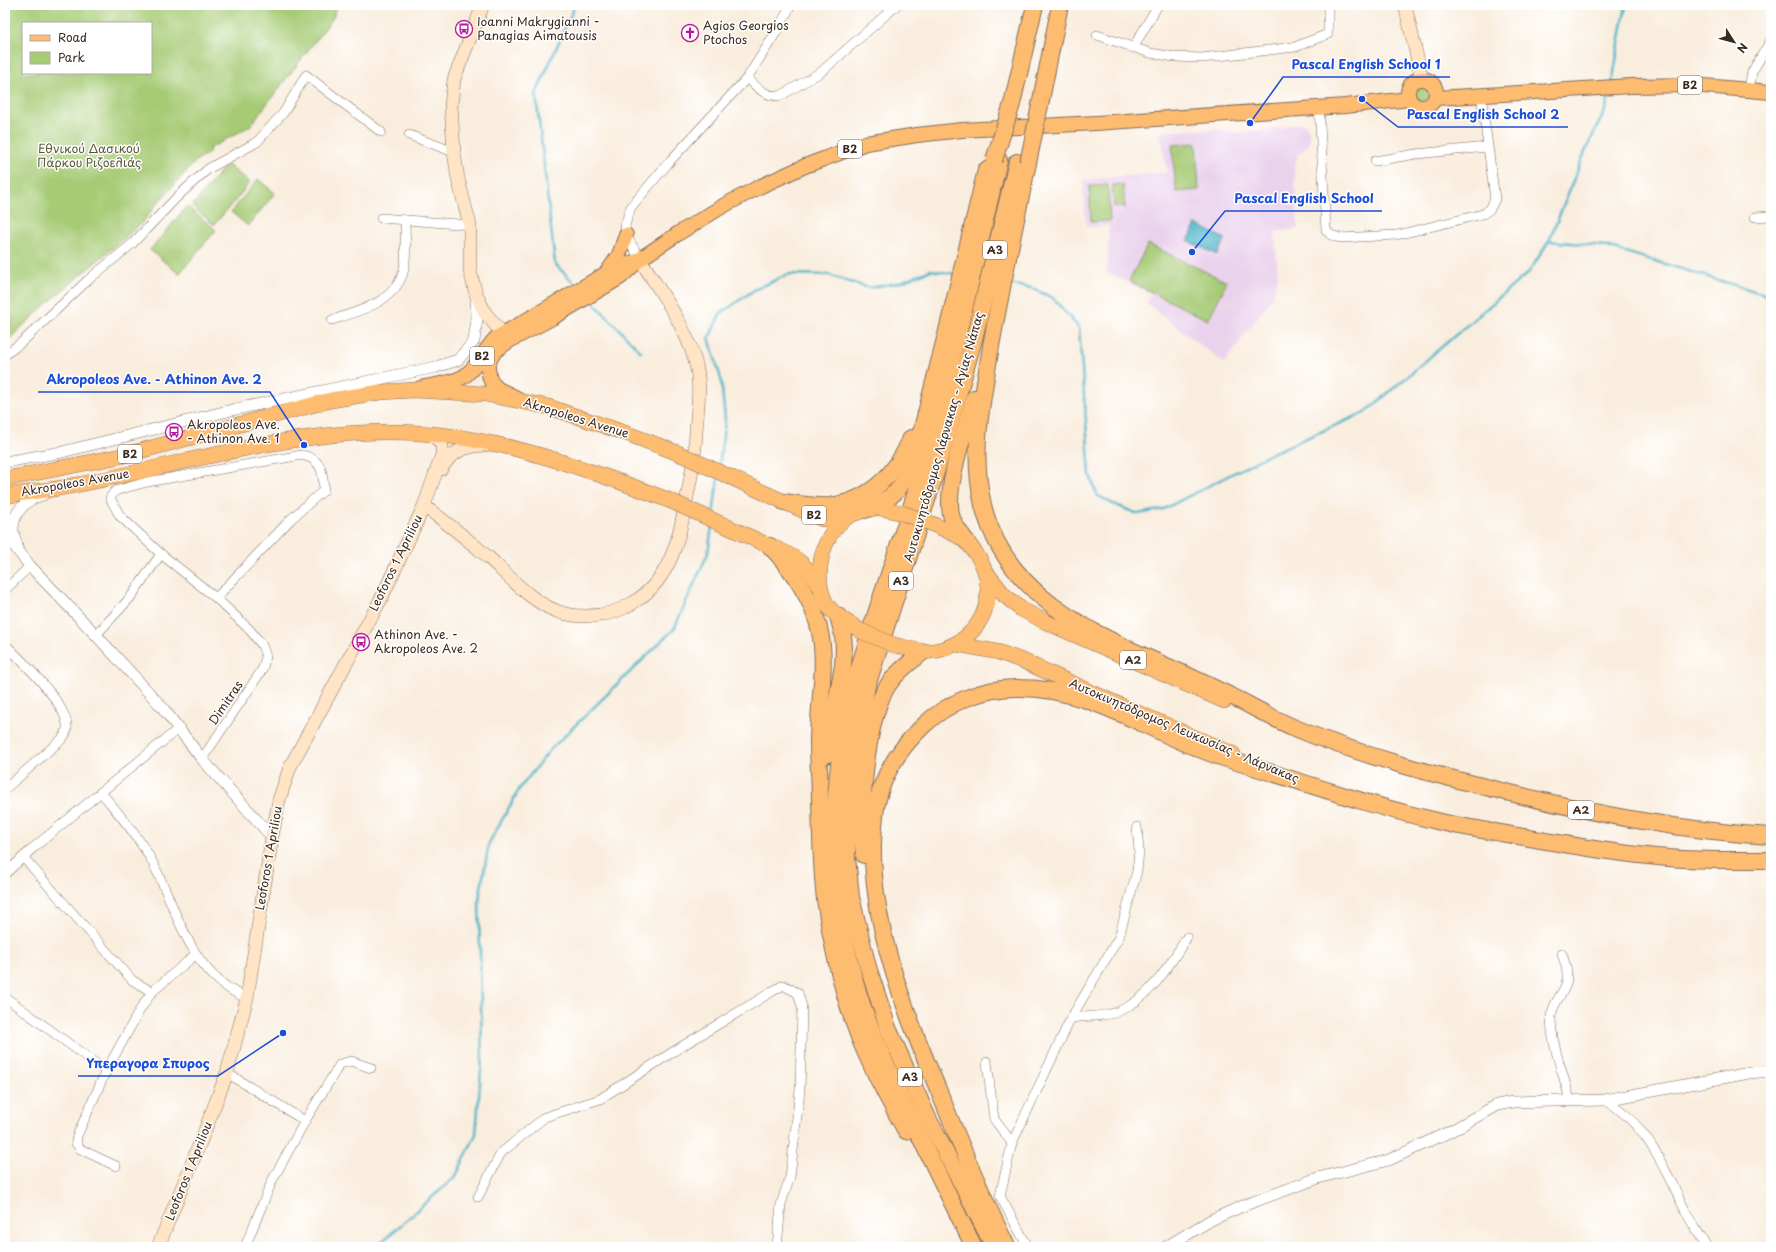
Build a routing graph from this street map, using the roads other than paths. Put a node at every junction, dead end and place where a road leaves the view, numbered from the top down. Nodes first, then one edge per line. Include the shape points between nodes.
1 (483, 5) edge
2 (791, 5) edge
3 (897, 5) edge
4 (1026, 5) edge
5 (1035, 5) edge
6 (1051, 5) edge
7 (1060, 5) edge
8 (1158, 5) edge
9 (1328, 5) edge
10 (1405, 5) edge
11 (1097, 35) dead end
12 (1771, 40) edge
13 (1133, 48) junction
14 (746, 78) junction
15 (1422, 79) junction
16 (1749, 90) junction
17 (1771, 92) edge
18 (1481, 94) junction
19 (1436, 98) junction
20 (1409, 99) junction
21 (1007, 104) junction
22 (1035, 105) junction
23 (1319, 107) junction
24 (381, 132) dead end
25 (409, 135) dead end
26 (1487, 147) junction
27 (454, 152) junction
28 (994, 160) junction
29 (1375, 161) dead end
30 (1022, 163) junction
31 (1771, 216) edge
32 (1755, 217) dead end
33 (380, 218) dead end
34 (405, 220) junction
35 (470, 225) junction
36 (626, 235) junction
37 (640, 259) junction
38 (607, 273) junction
39 (583, 293) junction
40 (476, 294) junction
41 (997, 310) junction
42 (332, 320) dead end
43 (506, 337) junction
44 (5, 355) edge
45 (935, 377) junction
46 (414, 390) junction
47 (522, 401) junction
48 (427, 434) junction
49 (497, 445) junction
50 (5, 462) edge
51 (5, 479) edge
52 (74, 486) junction
53 (431, 488) junction
54 (5, 496) edge
55 (784, 502) junction
56 (424, 506) junction
57 (865, 510) junction
58 (846, 518) junction
59 (5, 534) edge
60 (967, 542) junction
61 (766, 545) junction
62 (18, 551) junction
63 (162, 554) junction
64 (30, 566) junction
65 (986, 572) junction
66 (820, 585) junction
67 (5, 590) edge
68 (216, 598) junction
69 (838, 616) junction
70 (96, 635) junction
71 (5, 644) edge
72 (955, 644) junction
73 (923, 652) junction
74 (1293, 728) junction
75 (178, 729) junction
76 (202, 759) junction
77 (1285, 777) junction
78 (5, 789) edge
79 (101, 792) junction
80 (820, 800) junction
81 (1137, 827) dead end
82 (1771, 836) edge
83 (272, 837) junction
84 (23, 857) junction
85 (1771, 860) edge
86 (5, 874) edge
87 (1188, 937) dead end
88 (196, 954) junction
89 (1562, 954) dead end
90 (152, 992) junction
91 (5, 997) edge
92 (247, 998) junction
93 (1071, 1018) junction
94 (987, 1062) dead end
95 (371, 1068) dead end
96 (106, 1071) junction
97 (1771, 1071) edge
98 (227, 1073) junction
99 (1605, 1100) junction
100 (1570, 1101) junction
101 (305, 1121) junction
102 (1012, 1142) junction
103 (116, 1166) dead end
104 (478, 1197) dead end
105 (952, 1203) junction
106 (158, 1247) edge
107 (245, 1247) edge
108 (777, 1247) edge
109 (974, 1247) edge
110 (995, 1247) edge
111 (1007, 1247) edge
112 (1028, 1247) edge
113 (1166, 1247) edge
114 (1706, 1247) edge

1 - 27 main road via 454,79
2 - 14 street
3 - 14 street via 821,72 782,95 764,93
4 - 21 highway
5 - 21 highway
6 - 22 highway, Αυτοκινητόδρομος Λάρνακας - Αγίας Νάπας / A3
7 - 22 highway
8 - 13 street
9 - 13 street via 1328,34 1295,48 1202,58 1175,57
10 - 15 main road
11 - 13 street
12 - 16 street via 1752,72
14 - 36 street via 631,207 625,225
15 - 19 main road via 1434,85
15 - 20 main road via 1410,86
16 - 17 main road, B2
16 - 18 main road, B2 via 1694,85
18 - 19 main road, B2
18 - 26 street
19 - 20 main road, B2 via 1431,105 1422,107 1414,105
20 - 23 main road, B2
21 - 28 highway
22 - 30 highway, Αυτοκινητόδρομος Λάρνακας - Αγίας Νάπας / A3
23 - 26 street via 1326,230 1340,238 1397,235 1483,214 1490,209 1495,198
23 - 37 main road, B2 via 962,130 917,134 866,143 760,186 679,232
24 - 44 street via 306,75 284,112 257,142 208,169 132,244
25 - 27 street
26 - 29 street
27 - 35 main road
28 - 45 highway via 965,254
28 - 105 highway, Αυτοκινητόδρομος Λάρνακας - Αγίας Νάπας / A3 via 959,334 924,464 854,684 840,755 835,805 839,899 852,971 872,1033
30 - 41 highway
30 - 110 highway, Αυτοκινητόδρομος Λάρνακας - Αγίας Νάπας / A3 via 936,472 867,686 853,756 848,804 847,857 851,897 868,967 888,1028 927,1116
31 - 32 street
33 - 34 street
34 - 35 street
34 - 42 street via 404,271 394,289 368,309
35 - 40 main road via 470,271
36 - 37 street
36 - 38 main road via 619,255
37 - 38 main road, B2
37 - 39 main road, B2 via 621,277
37 - 56 main road via 681,325 695,361 699,383 695,452 683,516 675,548 656,584 629,606 613,612 589,617 564,613 544,605
38 - 39 main road, B2
39 - 43 main road, B2
40 - 43 main road via 485,313
40 - 50 street via 477,319 474,341 458,360 436,367 236,409 62,452
41 - 60 highway via 950,486 949,505 952,519
41 - 74 highway via 978,428 976,460 984,506 992,530 1026,584 1047,603 1099,635 1240,700
43 - 46 main road, B2 via 490,344 467,375 454,381
43 - 47 main road, B2 via 488,363 488,374 498,389
45 - 55 highway via 904,455 887,478 870,493 849,502 830,506
45 - 57 highway via 914,460 906,478 885,502
46 - 47 highway, Akropoleos Avenue / B2 via 459,391
46 - 51 highway, Akropoleos Avenue / B2 via 331,400 122,456
47 - 55 highway, Akropoleos Avenue / B2, bridge via 549,407 678,453
48 - 49 highway, Akropoleos Avenue / B2
48 - 52 highway, Akropoleos Avenue / B2 via 387,432 328,435 270,443
48 - 53 main road, Leoforos 1 Apriliou via 437,439 443,449
49 - 53 main road, Leoforos 1 Apriliou via 473,446 459,450 448,458
49 - 61 highway, Akropoleos Avenue / B2, bridge via 567,463 671,501
52 - 54 highway, Akropoleos Avenue / B2
52 - 62 street via 38,496 23,506 18,512 13,531
53 - 56 main road, Leoforos 1 Apriliou
55 - 58 highway, B2 via 822,519
56 - 83 main road, Leoforos 1 Apriliou via 382,596 290,767 279,800
57 - 58 highway
57 - 60 highway, bridge via 878,508 902,513 935,525
58 - 66 highway via 837,527 824,549
59 - 62 street
60 - 65 highway
61 - 66 highway, B2 via 799,560
61 - 80 highway via 783,559 794,575 819,627 823,653 818,742
62 - 64 street
63 - 68 street
63 - 68 street via 120,516 110,498 114,492 147,482 294,456 313,458 321,469 324,490 291,519
63 - 70 street via 130,598
64 - 67 street
64 - 70 street
65 - 72 highway via 988,601 980,621 966,638
65 - 74 highway, A2 via 1004,595 1021,609 1046,622 1243,709
66 - 69 highway via 827,605
68 - 76 street, Dimitras via 249,629 262,645 266,658 262,670
69 - 73 highway, bridge via 894,645
69 - 80 highway via 843,635 843,666
70 - 75 street via 162,707
71 - 78 street via 39,678 65,716 67,726 62,739
72 - 73 highway via 940,650
72 - 77 highway, Αυτοκινητόδρομος Λευκωσίας - Λάρνακας via 998,652 1023,661
73 - 110 highway via 898,674 886,689 877,708 871,734 863,796 862,842 868,896 880,961 902,1025
74 - 82 highway, A2 via 1395,764 1575,809 1666,825
75 - 76 street
75 - 79 street
76 - 83 street
77 - 85 highway, Αυτοκινητόδρομος Λευκωσίας - Λάρνακας via 1434,821 1558,843 1670,858
77 - 111 highway via 1211,754 1083,698 1048,689 998,689 977,694 953,705 929,720 911,737 892,762 882,785 875,812 873,843 876,892 890,960 910,1022 979,1189
79 - 84 street
79 - 88 street via 148,855 174,914
80 - 105 highway via 825,899 840,976 859,1037 885,1093 920,1156
81 - 93 street via 1137,871 1119,937
83 - 92 main road, Leoforos 1 Apriliou
84 - 86 street
84 - 90 street via 132,980
87 - 93 street via 1163,975 1136,1002 1115,1013
88 - 90 street
88 - 92 street via 228,990
89 - 100 street via 1567,967 1565,988 1556,1001 1551,1016 1554,1039
90 - 96 street
91 - 96 street
92 - 98 main road, Leoforos 1 Apriliou
93 - 102 street
94 - 102 street via 994,1119
95 - 101 street via 351,1062 340,1064
96 - 103 street via 76,1143 80,1149
97 - 99 street
98 - 101 street
98 - 106 main road, Leoforos 1 Apriliou
99 - 100 street
99 - 114 street via 1620,1108 1641,1130 1664,1165 1685,1211
100 - 113 street via 1513,1102 1497,1105 1451,1131 1388,1160 1318,1178 1245,1206 1211,1220
101 - 107 street via 272,1182
102 - 112 street via 1000,1196
104 - 108 street via 501,1153 545,1117 600,1099 783,985 798,993 802,1007 801,1068 790,1177 781,1204
105 - 109 highway, Αυτοκινητόδρομος Λάρνακας - Αγίας Νάπας / A3

